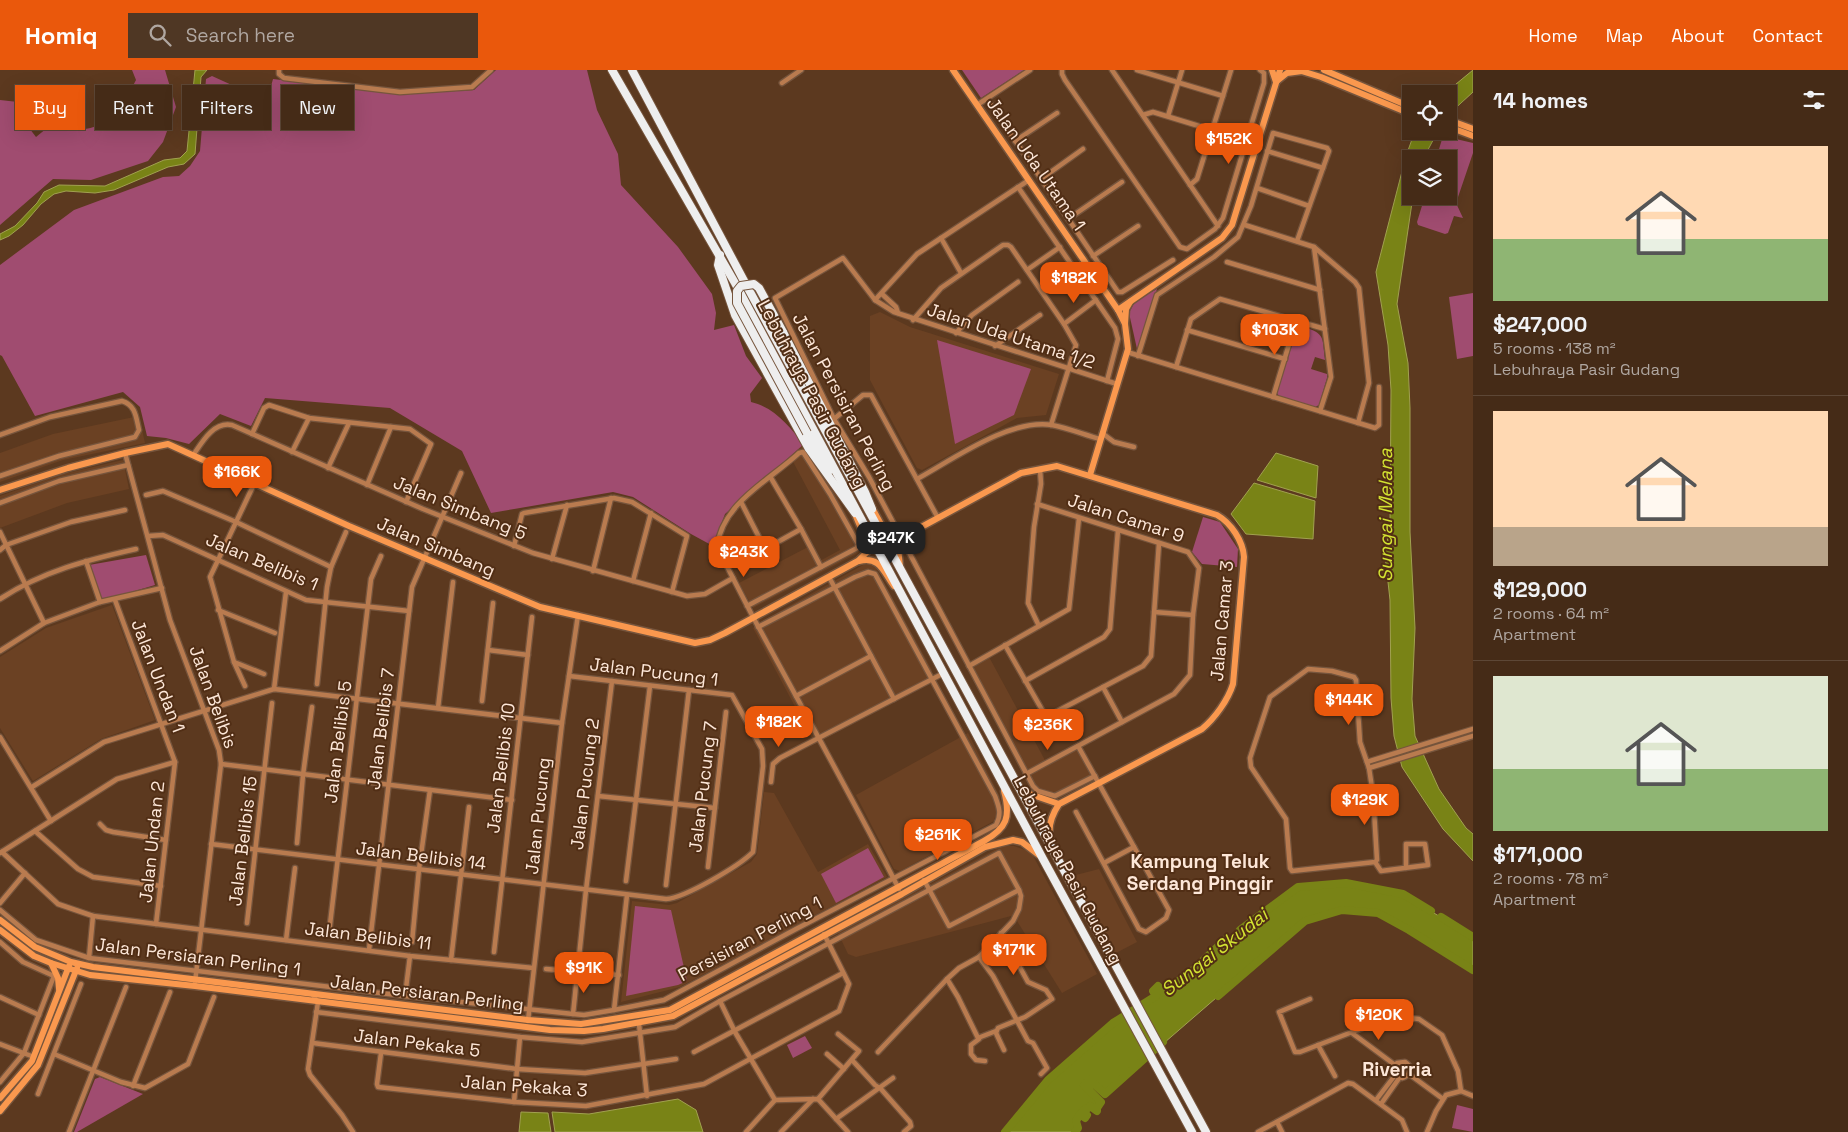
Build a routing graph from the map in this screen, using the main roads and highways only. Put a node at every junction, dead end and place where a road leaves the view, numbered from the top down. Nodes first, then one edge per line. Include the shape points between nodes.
1 (612, 70) edge
2 (632, 70) edge
3 (720, 255) junction
4 (840, 492) junction
5 (874, 520) junction
6 (880, 550) junction
7 (1192, 1132) edge
8 (1206, 1132) edge

1 - 3 highway, Lebuhraya Pasir Gudang
2 - 5 highway, Lebuhraya Pasir Gudang
3 - 4 highway via 718,265 734,315 809,449
3 - 6 highway, Lebuhraya Pasir Gudang
4 - 5 highway, bridge via 737,303 737,291 741,286 754,284 759,288 871,506
4 - 6 highway
5 - 8 highway, Lebuhraya Pasir Gudang
6 - 7 highway, Lebuhraya Pasir Gudang

